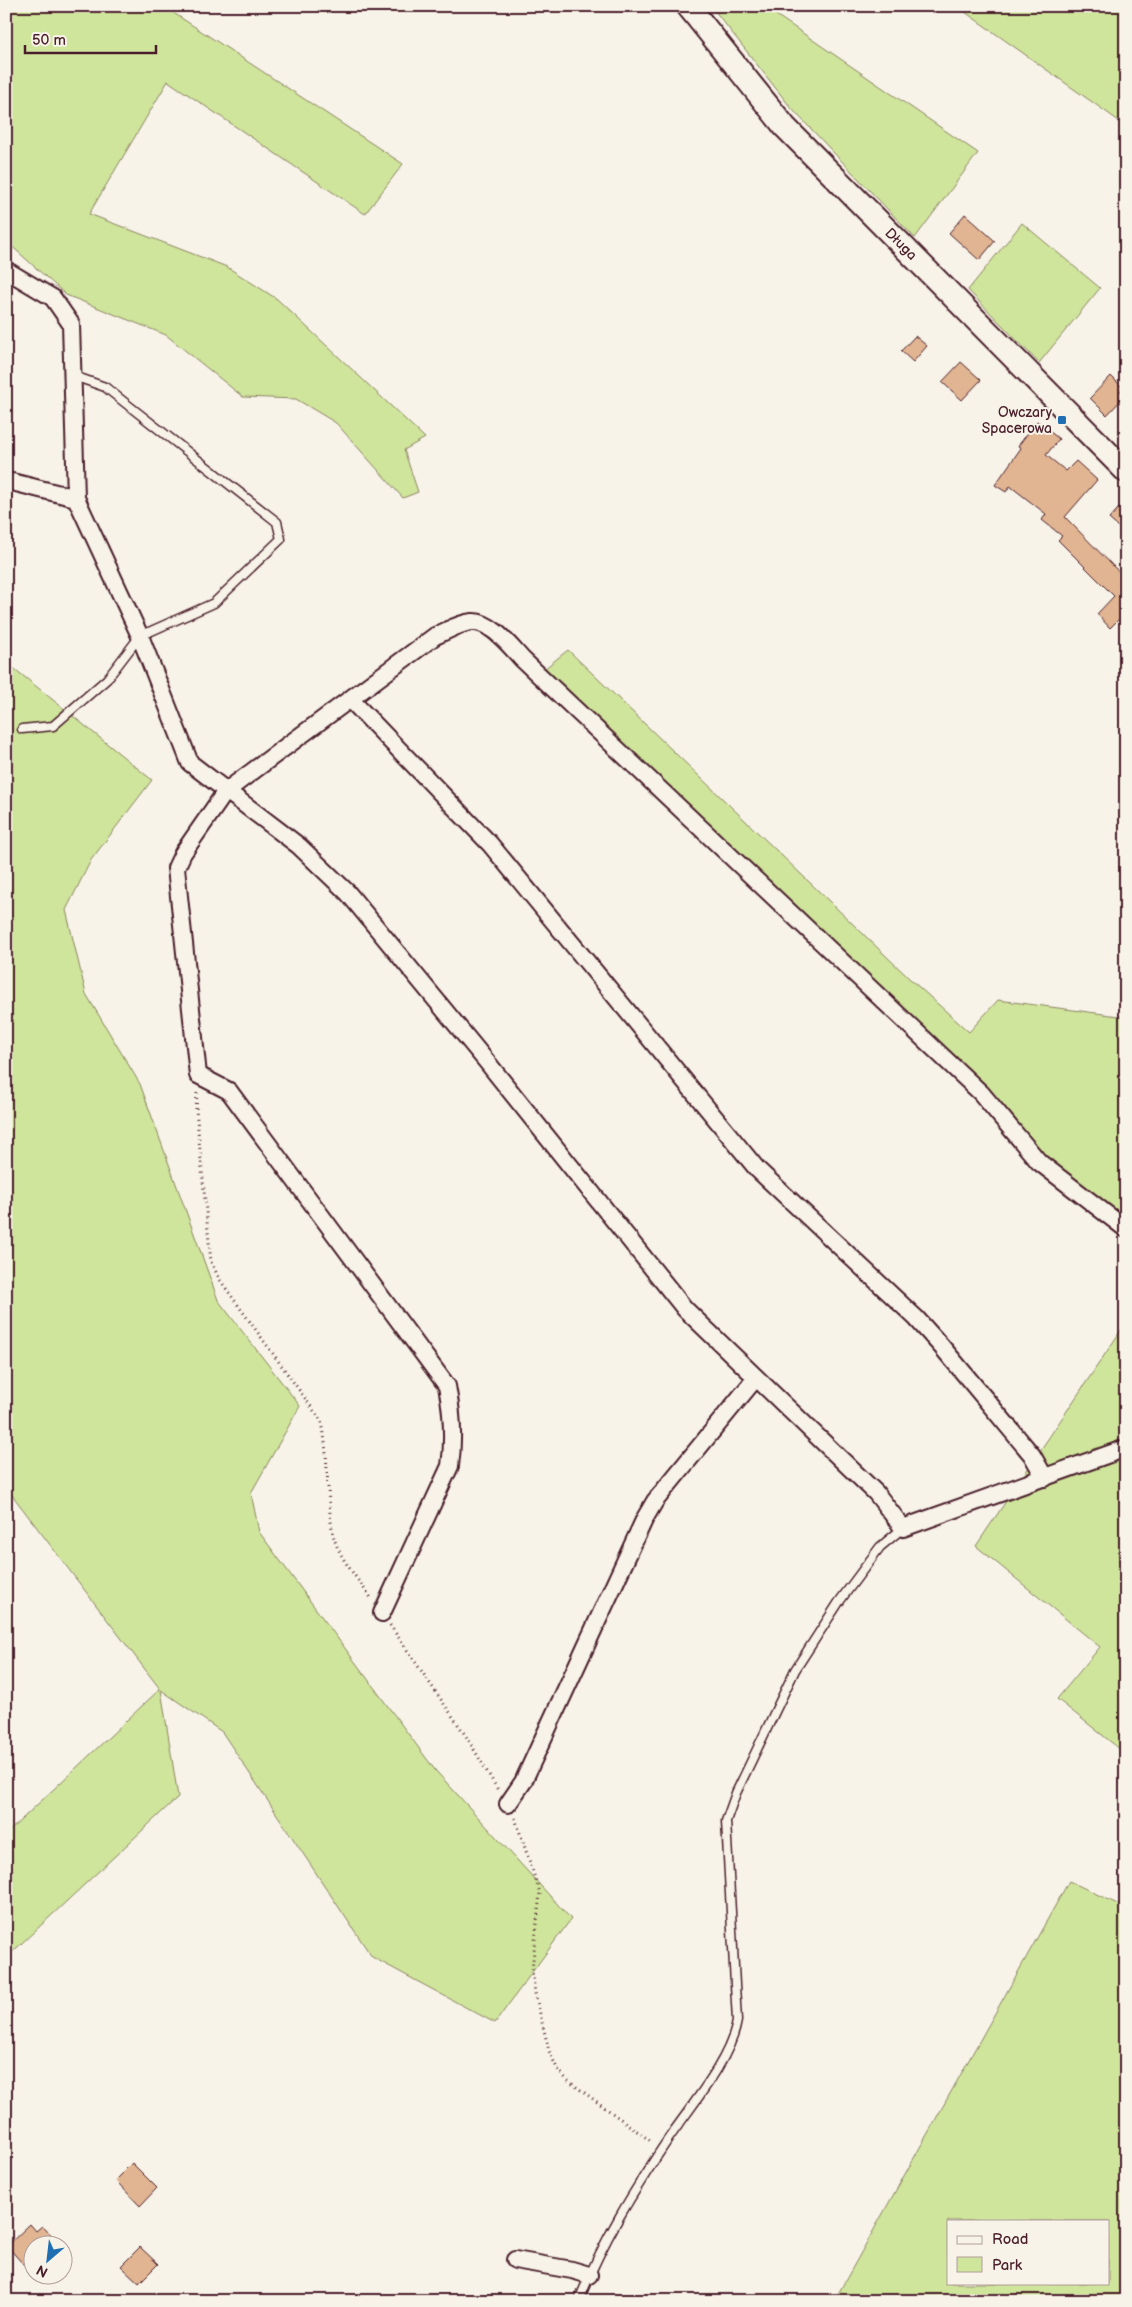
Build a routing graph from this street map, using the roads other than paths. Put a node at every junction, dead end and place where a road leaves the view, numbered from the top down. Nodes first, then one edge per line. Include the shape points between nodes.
1 (688, 6) edge
2 (6, 270) edge
3 (74, 376) junction
4 (1125, 469) edge
5 (9, 486) edge
6 (76, 498) junction
7 (140, 636) junction
8 (350, 699) junction
9 (22, 729) dead end
10 (226, 791) junction
11 (1126, 1229) edge
12 (755, 1378) junction
13 (1126, 1448) edge
14 (1045, 1478) junction
15 (903, 1528) junction
16 (382, 1613) road end
17 (508, 1804) road end
18 (515, 2260) dead end
19 (589, 2275) junction
20 (579, 2301) edge

1 - 4 street, Długa via 785,127
2 - 3 street via 52,298 71,324
3 - 6 street
3 - 7 lane via 105,387 276,522 281,539 214,603
5 - 6 street
6 - 7 street
7 - 9 lane via 107,679 53,726
7 - 10 street via 190,763
8 - 10 street
8 - 11 street via 435,636 463,624 475,622 500,635 981,1093 1038,1162
8 - 14 street via 490,844 757,1169 916,1318 942,1347 1032,1455
10 - 12 street via 299,846 348,893 685,1309
10 - 16 street via 176,868 198,1075 229,1092 434,1366 446,1386 450,1402 453,1449 450,1466
12 - 15 street via 876,1493
12 - 17 street via 655,1501 645,1518 523,1782
13 - 14 street
14 - 15 street
15 - 19 lane via 880,1547 795,1670 736,1793 726,1821 737,2021 734,2036 600,2252
18 - 19 street
19 - 20 lane

